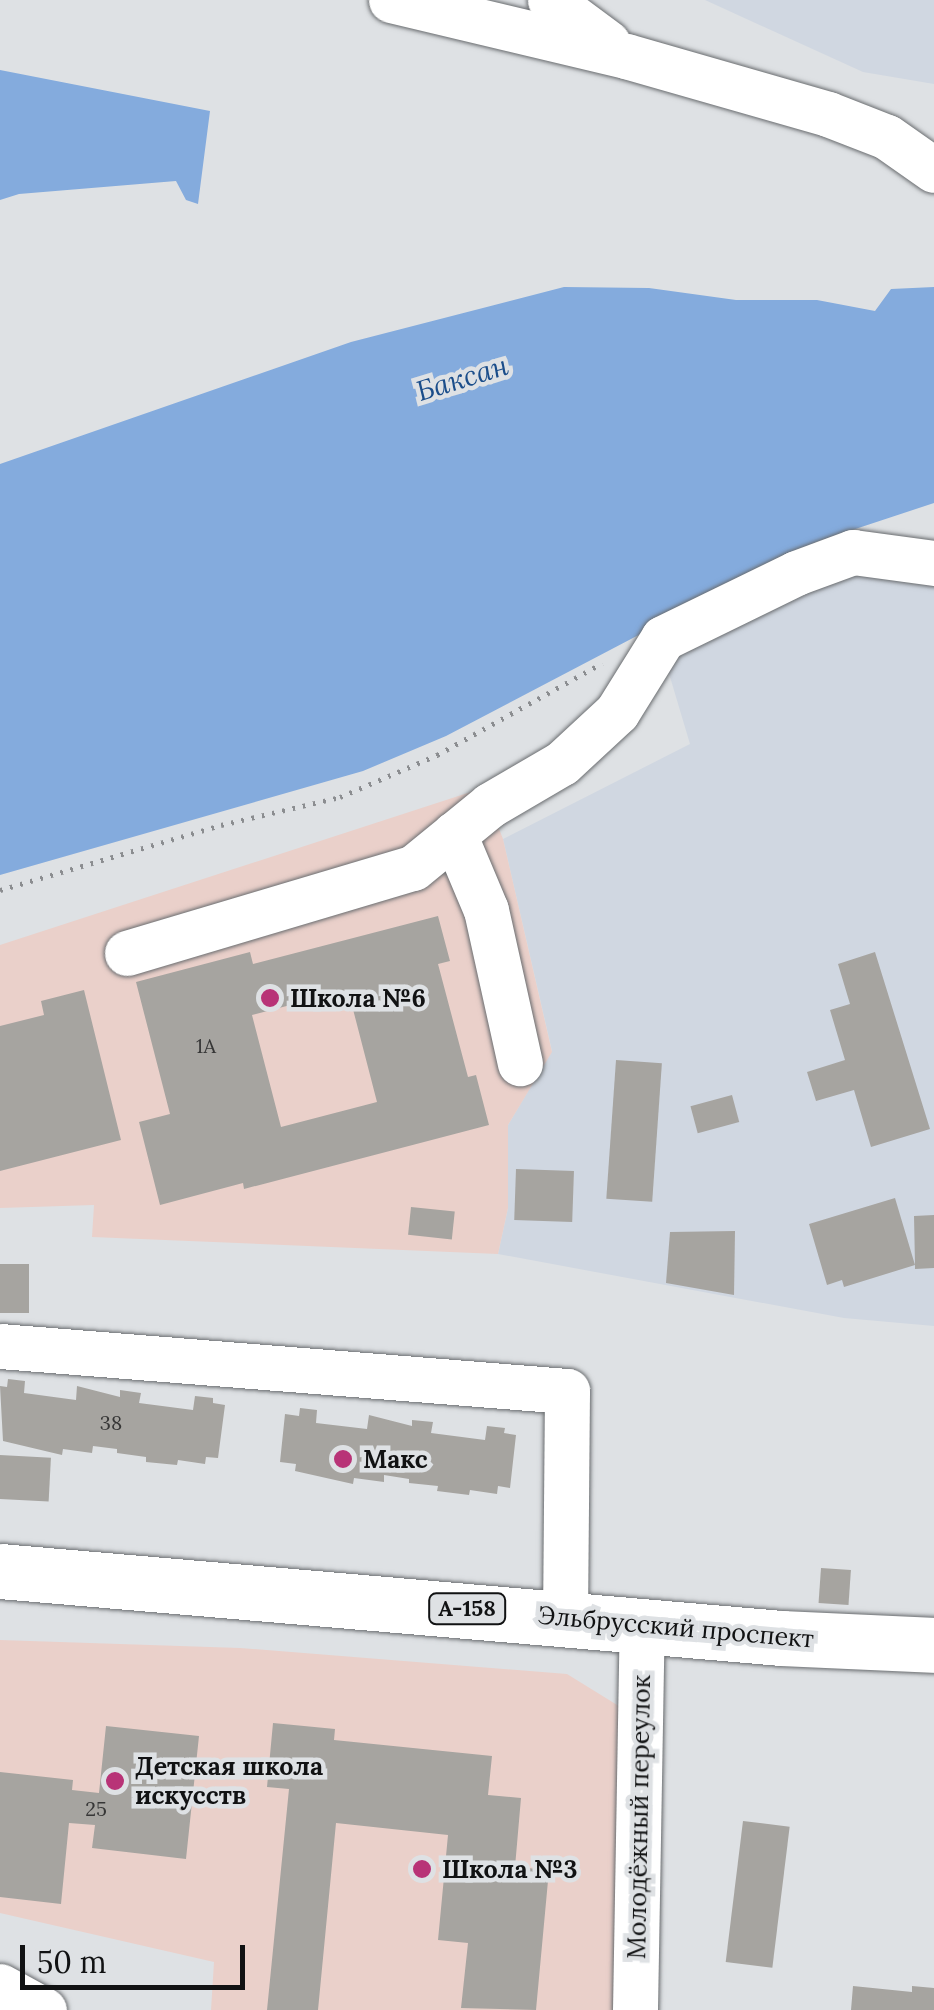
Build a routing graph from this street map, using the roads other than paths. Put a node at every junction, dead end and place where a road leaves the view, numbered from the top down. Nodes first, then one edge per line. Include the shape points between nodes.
1 (392, 0) edge
2 (550, 0) edge
3 (626, 56) junction
4 (927, 159) edge
5 (934, 563) edge
6 (454, 834) junction
7 (127, 953) dead end
8 (520, 1063) dead end
9 (0, 1346) edge
10 (0, 1572) edge
11 (565, 1617) junction
12 (642, 1624) junction
13 (934, 1645) edge
14 (0, 1986) edge
15 (44, 2010) edge
16 (635, 2010) edge

1 - 3 street
2 - 3 street
3 - 4 street via 828,114
5 - 6 street via 853,552 663,638 617,712 562,763
6 - 7 street via 414,868
6 - 8 street via 486,910
9 - 11 street via 567,1392
10 - 11 main road, Эльбрусский проспект / А-158
11 - 12 main road, Эльбрусский проспект / А-158
12 - 13 main road, Эльбрусский проспект / А-158
12 - 16 street, Молодёжный переулок
14 - 15 street

